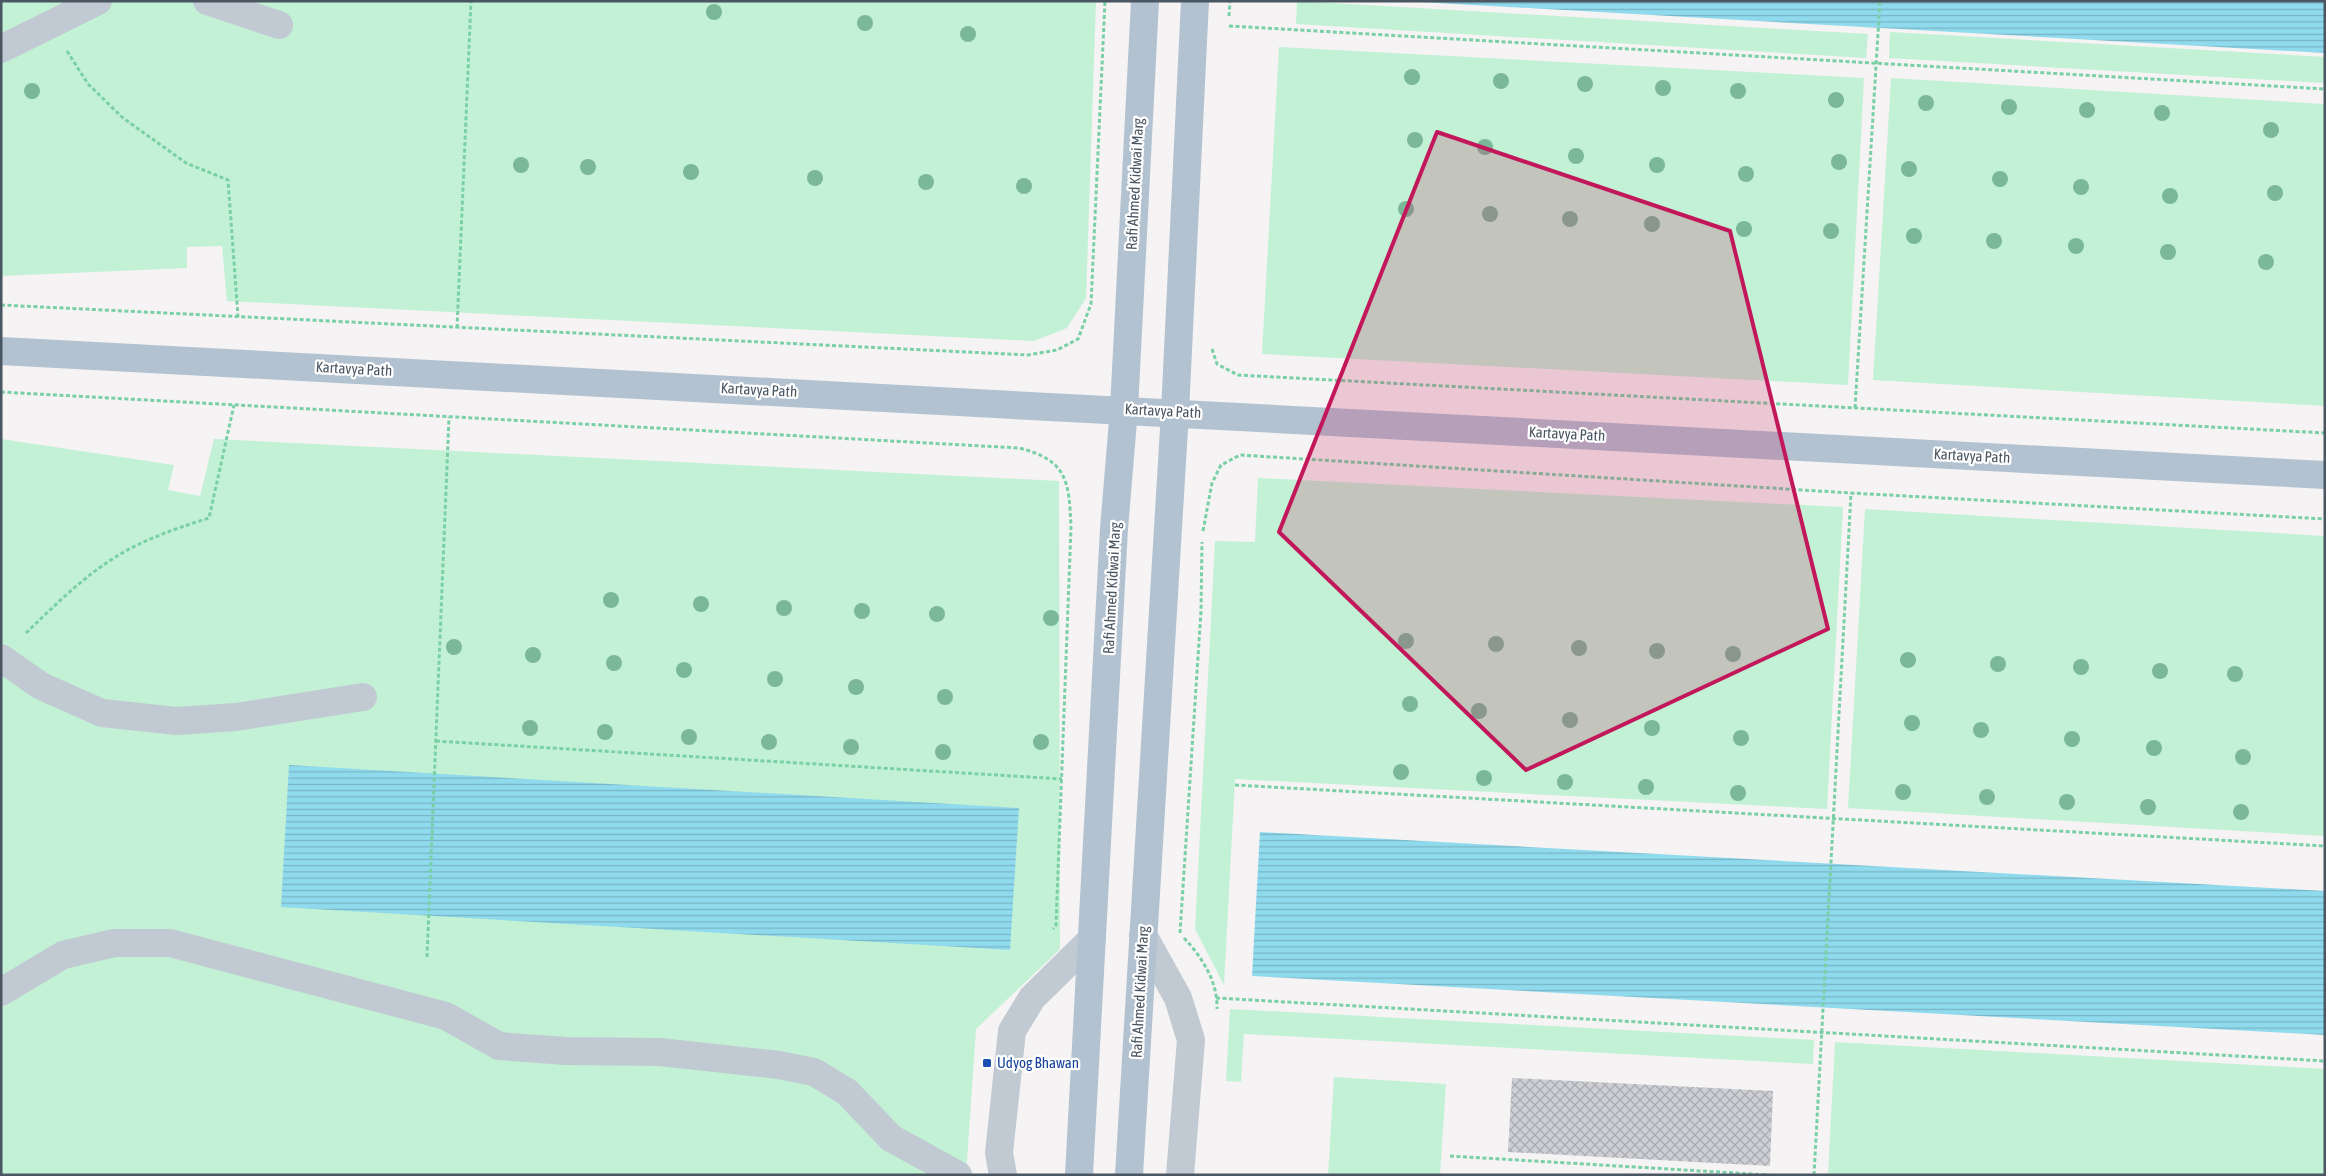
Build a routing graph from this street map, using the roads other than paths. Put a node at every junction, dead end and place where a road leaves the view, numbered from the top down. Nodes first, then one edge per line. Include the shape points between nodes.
1 (98, 1) edge
2 (207, 1) edge
3 (1145, 1) edge
4 (1195, 1) edge
5 (279, 25) dead end
6 (1, 49) edge
7 (1, 351) edge
8 (1124, 409) junction
9 (1175, 412) junction
10 (2325, 475) edge
11 (1, 658) edge
12 (362, 698) dead end
13 (1143, 935) junction
14 (1092, 939) junction
15 (1, 992) edge
16 (958, 1175) edge
17 (1003, 1175) edge
18 (1079, 1175) edge
19 (1129, 1175) edge
20 (1180, 1175) edge

1 - 6 lane
2 - 5 lane
3 - 8 main road, Rafi Ahmed Kidwai Marg
4 - 9 main road, Rafi Ahmed Kidwai Marg
7 - 8 main road, Kartavya Path
8 - 9 main road, Kartavya Path
8 - 14 main road, Rafi Ahmed Kidwai Marg via 1114,529
9 - 10 main road, Kartavya Path
9 - 13 main road, Rafi Ahmed Kidwai Marg
11 - 12 lane via 41,686 102,713 177,721 236,717
13 - 19 main road, Rafi Ahmed Kidwai Marg
13 - 20 lane via 1178,998 1191,1040
14 - 17 lane via 1032,998 1012,1030 999,1153
14 - 18 main road, Rafi Ahmed Kidwai Marg
15 - 16 lane via 63,955 114,943 170,943 446,1016 499,1046 565,1051 660,1052 814,1072 847,1092 890,1138

